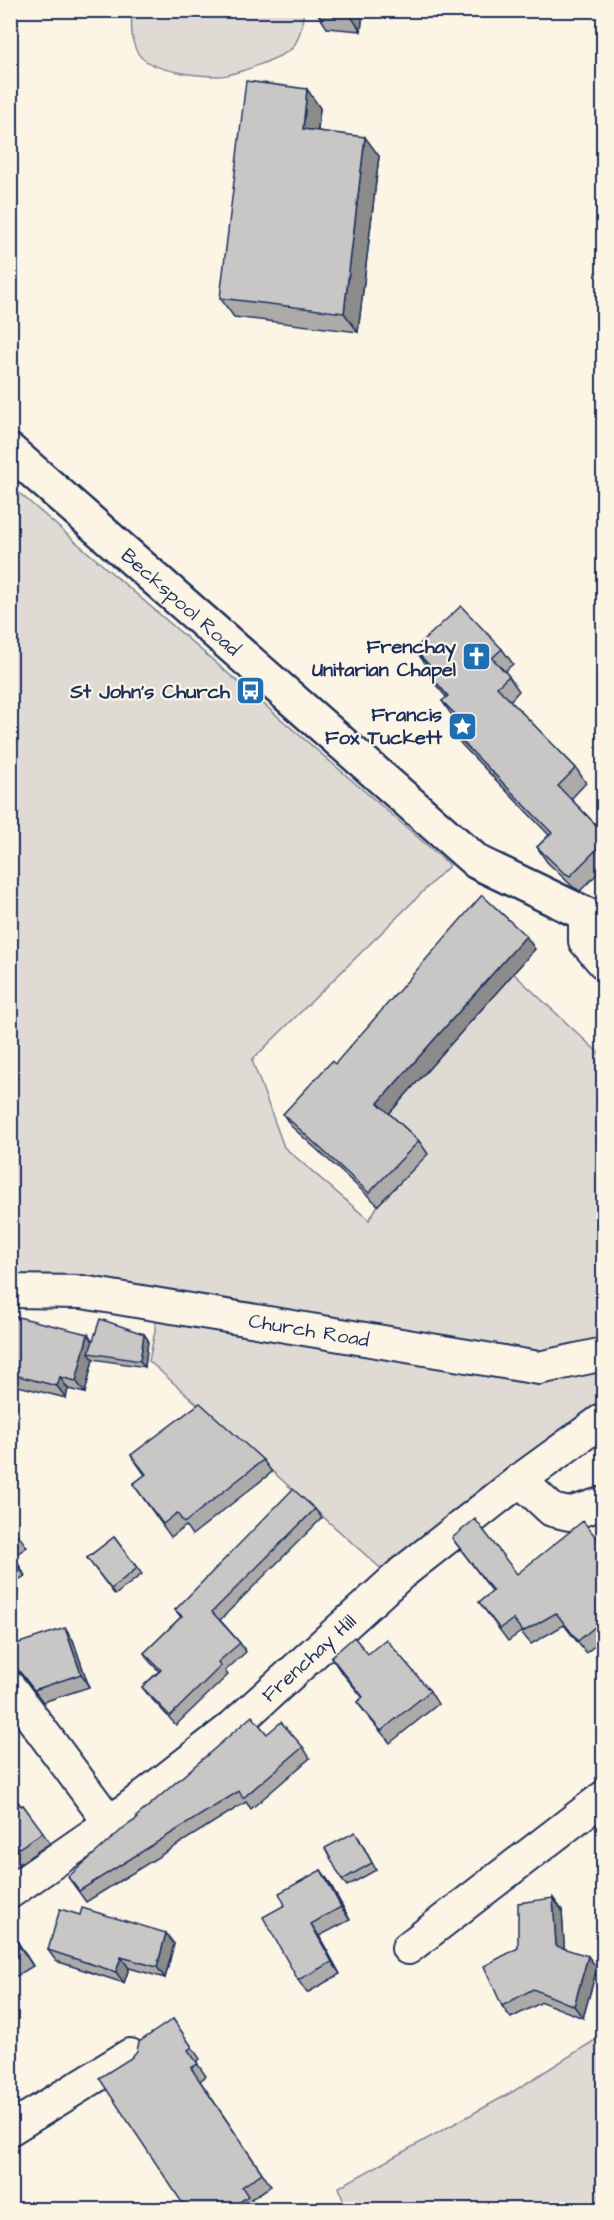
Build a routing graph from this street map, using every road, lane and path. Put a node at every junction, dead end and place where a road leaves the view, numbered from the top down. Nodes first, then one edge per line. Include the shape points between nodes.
1 (10, 451) edge
2 (594, 920) edge
3 (603, 963) edge
4 (10, 1291) edge
5 (603, 1354) edge
6 (603, 1419) edge
7 (520, 1480) junction
8 (603, 1503) edge
9 (10, 1688) edge
10 (603, 1797) edge
11 (110, 1823) junction
12 (10, 1892) edge
13 (408, 1948) dead end
14 (130, 2055) edge
15 (10, 2129) edge

1 - 2 street, Beckspool Road via 477,862
2 - 3 street, Beckspool Road via 585,941
4 - 5 street, Church Road via 82,1292 539,1368
6 - 7 street, Frenchay Hill
7 - 8 street via 552,1510 569,1514
7 - 11 street, Frenchay Hill via 402,1573 230,1729
9 - 11 street
10 - 13 street
11 - 12 street, Frenchay Hill
14 - 15 street

